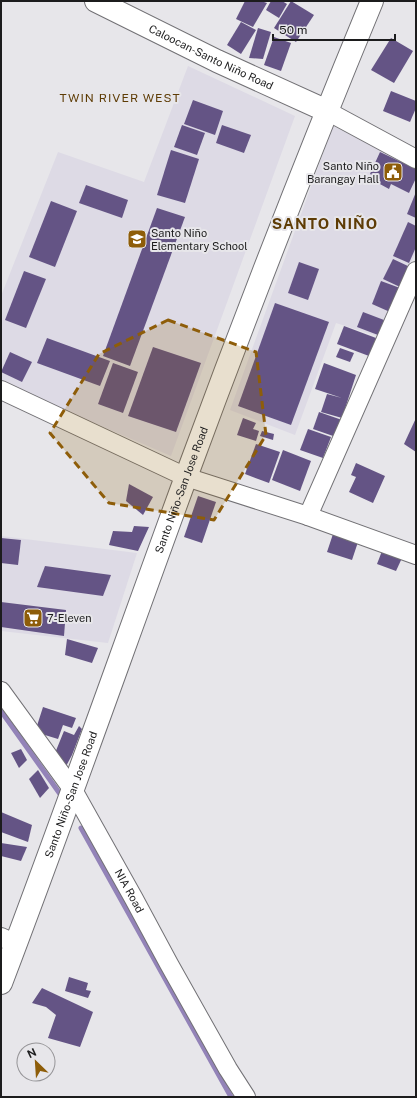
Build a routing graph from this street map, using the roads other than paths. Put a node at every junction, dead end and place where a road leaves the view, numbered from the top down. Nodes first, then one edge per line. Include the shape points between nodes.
1 (96, 1) edge
2 (372, 1) edge
3 (327, 111) junction
4 (416, 159) edge
5 (416, 271) edge
6 (1, 390) edge
7 (186, 477) junction
8 (308, 516) junction
9 (416, 555) edge
10 (1, 691) edge
11 (73, 790) junction
12 (8, 941) edge
13 (1, 983) edge
14 (246, 1097) edge

1 - 3 main road, Caloocan-Santo Niño Road via 217,61
2 - 3 main road, Santo Niño-San Jose Road
3 - 4 street
3 - 7 main road, Santo Niño-San Jose Road
5 - 8 street
6 - 7 street
7 - 8 street
7 - 11 main road, Santo Niño-San Jose Road
8 - 9 street
10 - 11 street, NIA Road
11 - 12 main road, Santo Niño-San Jose Road
11 - 14 street, NIA Road
12 - 13 main road, Santo Niño-San Jose Road

